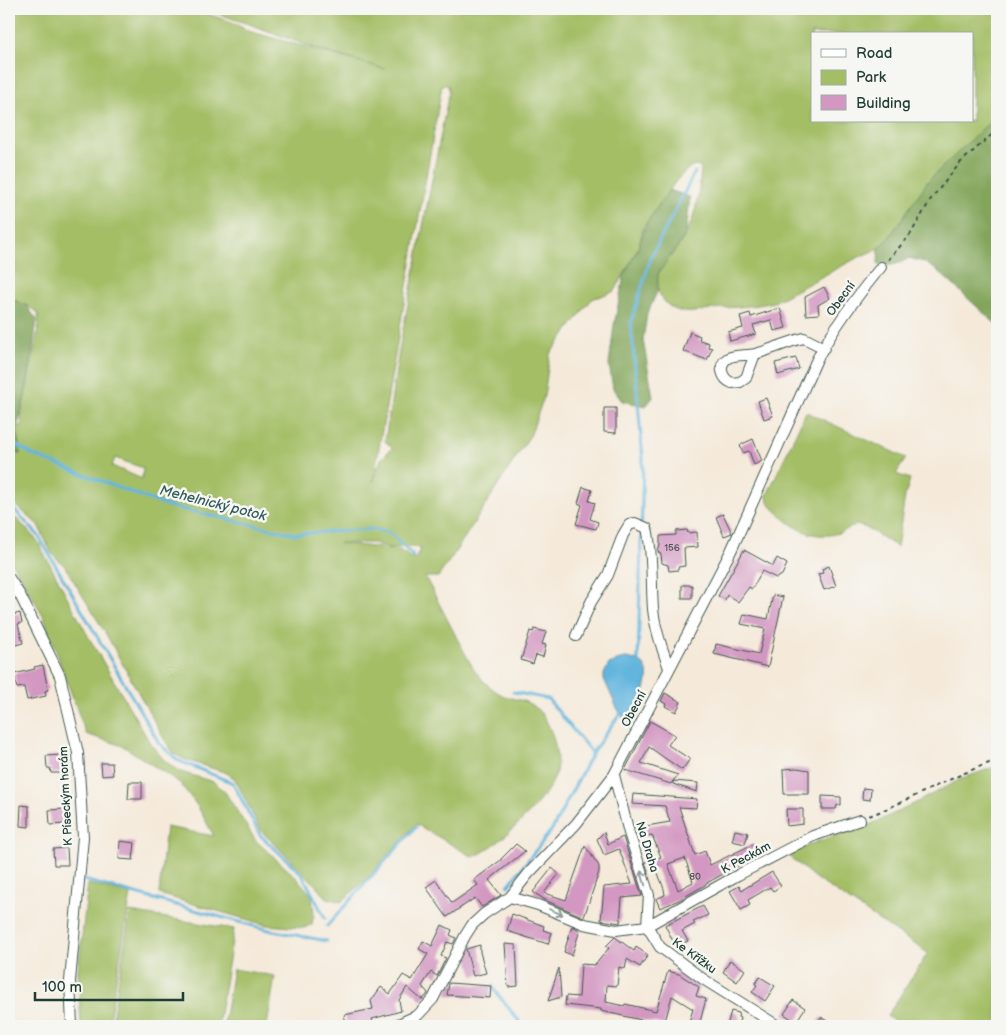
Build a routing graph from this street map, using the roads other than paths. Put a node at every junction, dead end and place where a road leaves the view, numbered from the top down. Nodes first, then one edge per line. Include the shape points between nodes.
1 (881, 267) road end
2 (824, 348) junction
3 (755, 354) dead end
4 (9, 578) edge
5 (576, 636) dead end
6 (670, 668) junction
7 (614, 775) junction
8 (860, 820) road end
9 (510, 897) junction
10 (648, 926) junction
11 (72, 1026) edge
12 (394, 1026) edge
13 (778, 1026) edge

1 - 2 street, Obecní via 853,301
2 - 3 street via 804,338
2 - 6 street, Obecní via 732,551
4 - 11 street, K Píseckým horám via 60,676 78,754 83,837 70,981
5 - 6 street via 591,602 608,575 623,535 629,525 642,524 647,528 650,540 653,611
6 - 7 street, Obecní
7 - 9 street, Obecní via 576,824
10 -> 7 street, Na Draha via 648,895
8 - 10 street, K Peckám via 813,836
9 -> 10 street via 584,924 616,930
9 - 12 street, Obecní via 472,925 433,999 418,1015
10 - 13 street, Ke Křížku via 660,947 703,979

